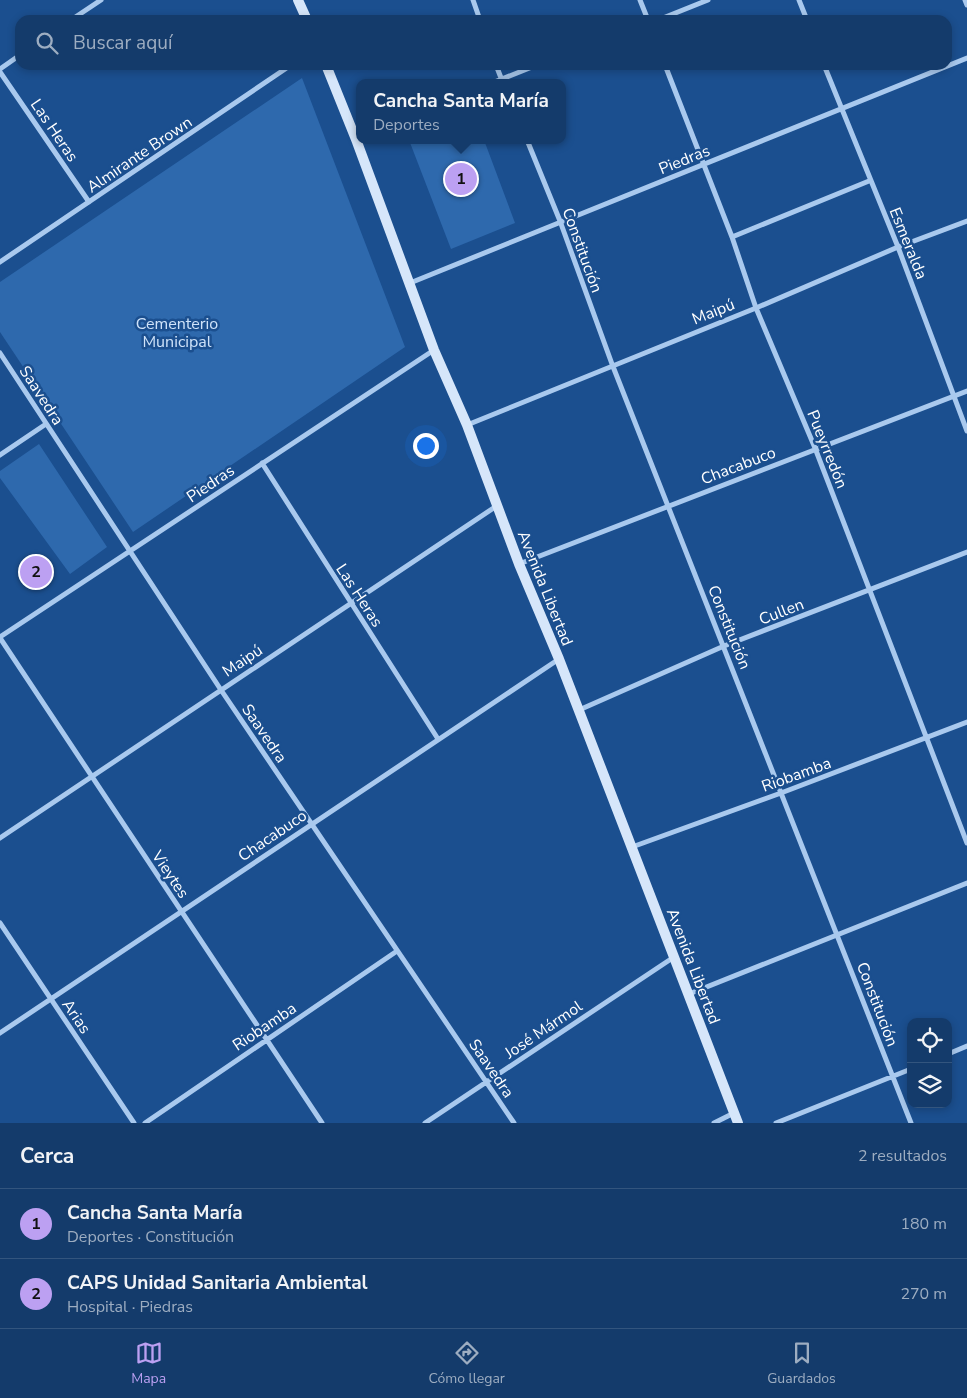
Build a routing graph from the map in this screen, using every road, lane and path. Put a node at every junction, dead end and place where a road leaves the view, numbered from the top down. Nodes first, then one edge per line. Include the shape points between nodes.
1 (101, 0) edge
2 (298, 0) edge
3 (473, 0) edge
4 (640, 0) edge
5 (708, 0) edge
6 (799, 0) edge
7 (965, 0) edge
8 (967, 5) edge
9 (78, 15) edge
10 (305, 15) edge
11 (478, 15) edge
12 (646, 15) edge
13 (670, 15) edge
14 (805, 15) edge
15 (967, 58) edge
16 (15, 59) edge
17 (952, 64) edge
18 (0, 70) edge
19 (284, 70) edge
20 (328, 70) edge
21 (526, 70) edge
22 (667, 70) edge
23 (826, 70) edge
24 (936, 70) edge
25 (506, 79) edge
26 (841, 107) junction
27 (356, 132) edge
28 (361, 144) edge
29 (529, 144) edge
30 (703, 166) junction
31 (870, 180) junction
32 (89, 202) junction
33 (560, 220) junction
34 (967, 221) edge
35 (732, 237) junction
36 (898, 247) junction
37 (0, 262) edge
38 (410, 283) junction
39 (756, 308) junction
40 (434, 350) junction
41 (0, 353) edge
42 (612, 364) junction
43 (967, 391) edge
44 (954, 396) junction
45 (46, 424) junction
46 (467, 425) junction
47 (967, 431) edge
48 (815, 448) junction
49 (0, 455) edge
50 (262, 463) junction
51 (498, 504) junction
52 (668, 506) junction
53 (130, 551) junction
54 (967, 552) edge
55 (519, 564) junction
56 (870, 591) junction
57 (350, 603) junction
58 (0, 638) edge
59 (724, 646) junction
60 (559, 659) junction
61 (221, 690) junction
62 (578, 710) junction
63 (967, 722) edge
64 (927, 738) junction
65 (438, 739) junction
66 (92, 776) junction
67 (782, 793) junction
68 (312, 824) junction
69 (0, 838) edge
70 (967, 844) edge
71 (632, 847) junction
72 (967, 883) edge
73 (181, 911) junction
74 (0, 923) edge
75 (838, 935) junction
76 (397, 951) junction
77 (674, 957) junction
78 (689, 994) junction
79 (50, 999) junction
80 (0, 1033) edge
81 (266, 1039) junction
82 (967, 1046) edge
83 (952, 1052) edge
84 (907, 1071) edge
85 (893, 1076) junction
86 (486, 1082) junction
87 (736, 1118) edge
88 (134, 1123) edge
89 (145, 1123) edge
90 (322, 1123) edge
91 (425, 1123) edge
92 (514, 1123) edge
93 (714, 1123) edge
94 (776, 1123) edge
95 (911, 1123) edge

1 - 9 street
2 - 10 main road
3 - 11 street
4 - 12 street
5 - 13 street
6 - 14 street
7 - 8 street
15 - 17 street, Piedras
16 - 18 street
18 - 32 street, Las Heras
19 - 32 street, Almirante Brown
20 - 27 main road, Avenida Libertad
21 - 25 street
22 - 30 street, Pueyrredón
23 - 26 street, Esmeralda
24 - 26 street, Piedras
26 - 30 street, Piedras
26 - 31 street, Esmeralda
28 - 38 main road, Avenida Libertad
29 - 33 street, Constitución
30 - 33 street, Piedras
30 - 35 street, Pueyrredón
31 - 35 street
31 - 36 street, Esmeralda
32 - 37 street, Almirante Brown
33 - 38 street, Piedras
33 - 42 street, Constitución
34 - 36 street, Maipú
35 - 39 street, Pueyrredón
36 - 39 street, Maipú
36 - 44 street, Esmeralda
38 - 40 main road, Avenida Libertad
39 - 42 street, Maipú
39 - 48 street, Pueyrredón
40 - 46 main road, Avenida Libertad
40 - 50 street, Piedras
41 - 45 street, Saavedra
42 - 46 street, Maipú
42 - 52 street, Constitución
43 - 44 street, Chacabuco
44 - 47 street, Esmeralda
44 - 48 street, Chacabuco
45 - 49 street
45 - 53 street, Saavedra
46 - 51 main road, Avenida Libertad
48 - 52 street, Chacabuco
48 - 56 street, Pueyrredón
50 - 53 street, Piedras
50 - 57 street, Las Heras
51 - 55 main road, Avenida Libertad
51 - 57 street, Maipú
52 - 55 street, Chacabuco
52 - 59 street, Constitución
53 - 58 street, Piedras
53 - 61 street, Saavedra
54 - 56 street, Cullen
55 - 60 main road, Avenida Libertad
56 - 59 street, Cullen
56 - 64 street, Pueyrredón
57 - 61 street, Maipú
57 - 65 street, Las Heras
58 - 66 street, Vieytes
59 - 62 street, Cullen
59 - 67 street, Constitución
60 - 62 main road, Avenida Libertad
60 - 65 street, Chacabuco
61 - 66 street, Maipú
61 - 68 street, Saavedra
62 - 71 main road, Avenida Libertad
63 - 64 street, Riobamba
64 - 67 street, Riobamba
64 - 70 street, Pueyrredón
65 - 68 street, Chacabuco
66 - 69 street, Maipú
66 - 73 street, Vieytes
67 - 71 street, Riobamba
67 - 75 street, Constitución
68 - 73 street, Chacabuco
68 - 76 street, Saavedra
71 - 77 main road, Avenida Libertad
72 - 75 street
73 - 79 street, Chacabuco
73 - 81 street, Vieytes
74 - 79 street, Arias
75 - 78 street
75 - 85 street, Constitución
76 - 81 street, Riobamba
76 - 86 street, Saavedra
77 - 78 main road, Avenida Libertad
77 - 86 street, José Mármol
78 - 87 main road, Avenida Libertad
79 - 80 street, Chacabuco
79 - 88 street, Arias
81 - 89 street, Riobamba
81 - 90 street, Vieytes
82 - 83 street
84 - 85 street
85 - 94 street
85 - 95 street, Constitución
86 - 91 street, José Mármol
86 - 92 street, Saavedra
87 - 93 street

